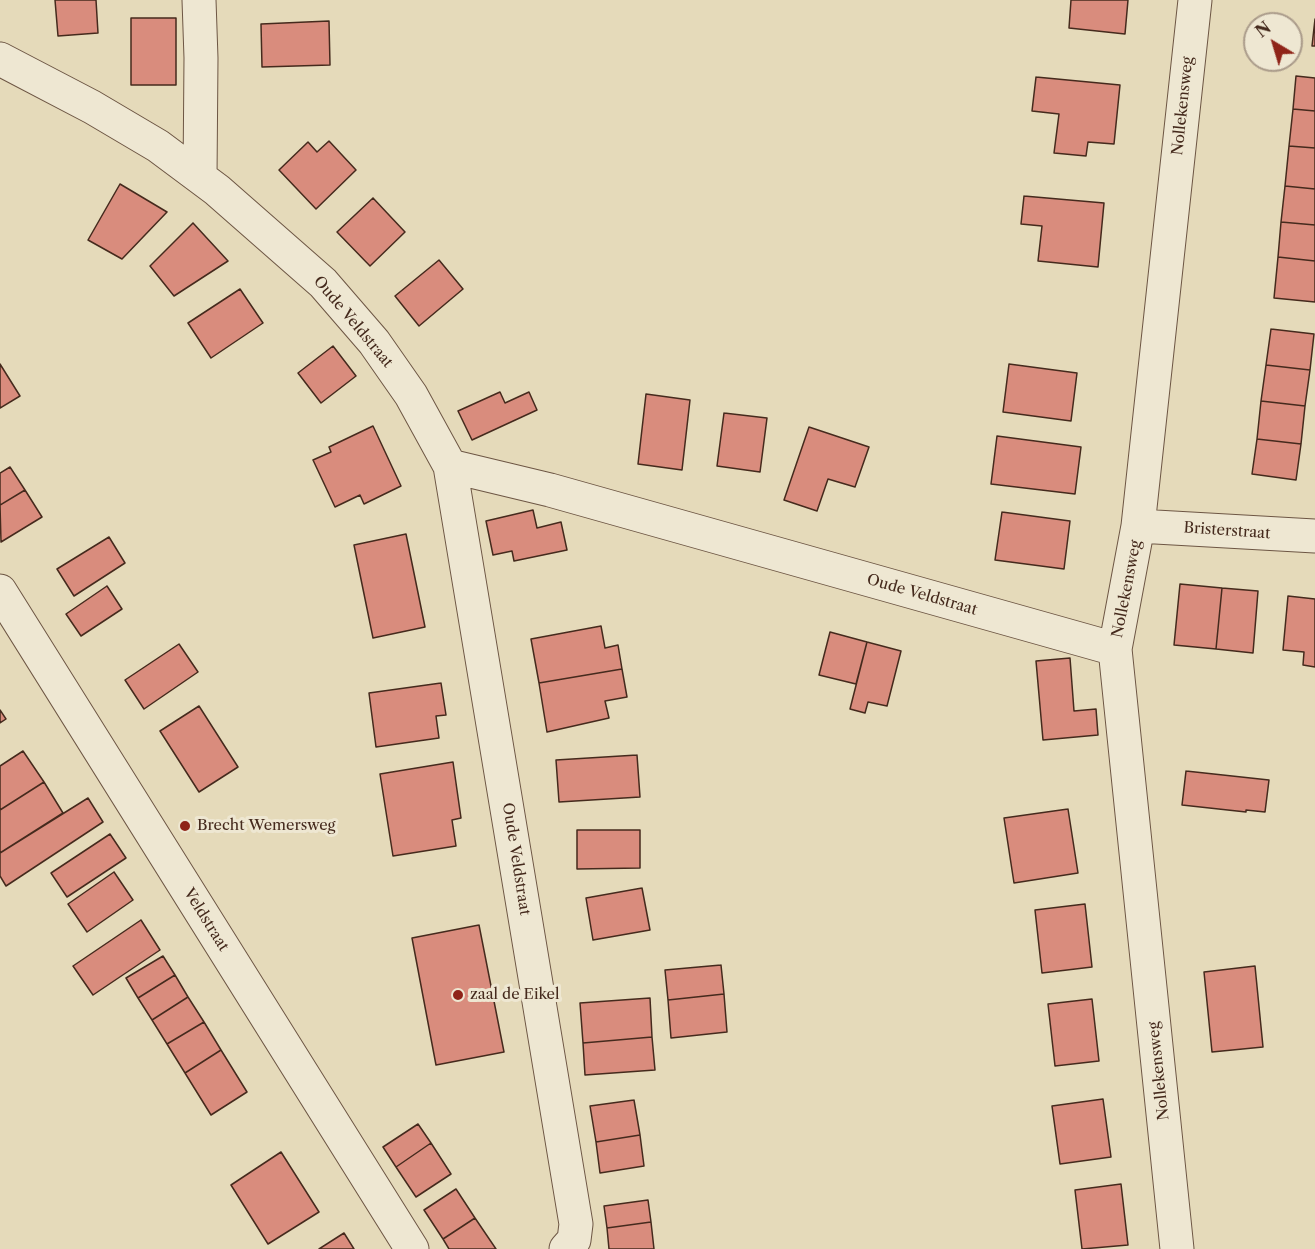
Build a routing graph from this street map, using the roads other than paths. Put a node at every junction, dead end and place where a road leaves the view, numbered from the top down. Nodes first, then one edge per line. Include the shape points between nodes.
1 (199, 0) edge
2 (1195, 0) edge
3 (0, 59) edge
4 (200, 177) junction
5 (450, 466) junction
6 (1138, 526) junction
7 (1315, 536) edge
8 (0, 591) edge
9 (1115, 649) junction
10 (412, 1249) edge
11 (566, 1249) edge
12 (1177, 1249) edge

1 - 4 street
2 - 6 street, Nollekensweg
3 - 4 street, Oude Veldstraat via 139,134
4 - 5 street, Oude Veldstraat via 323,283 374,342 411,394
5 - 9 street, Oude Veldstraat via 561,493
5 - 11 street, Oude Veldstraat via 576,1224 574,1240
6 - 7 street, Bristerstraat
6 - 9 street, Nollekensweg
8 - 10 street, Veldstraat
9 - 12 street, Nollekensweg

